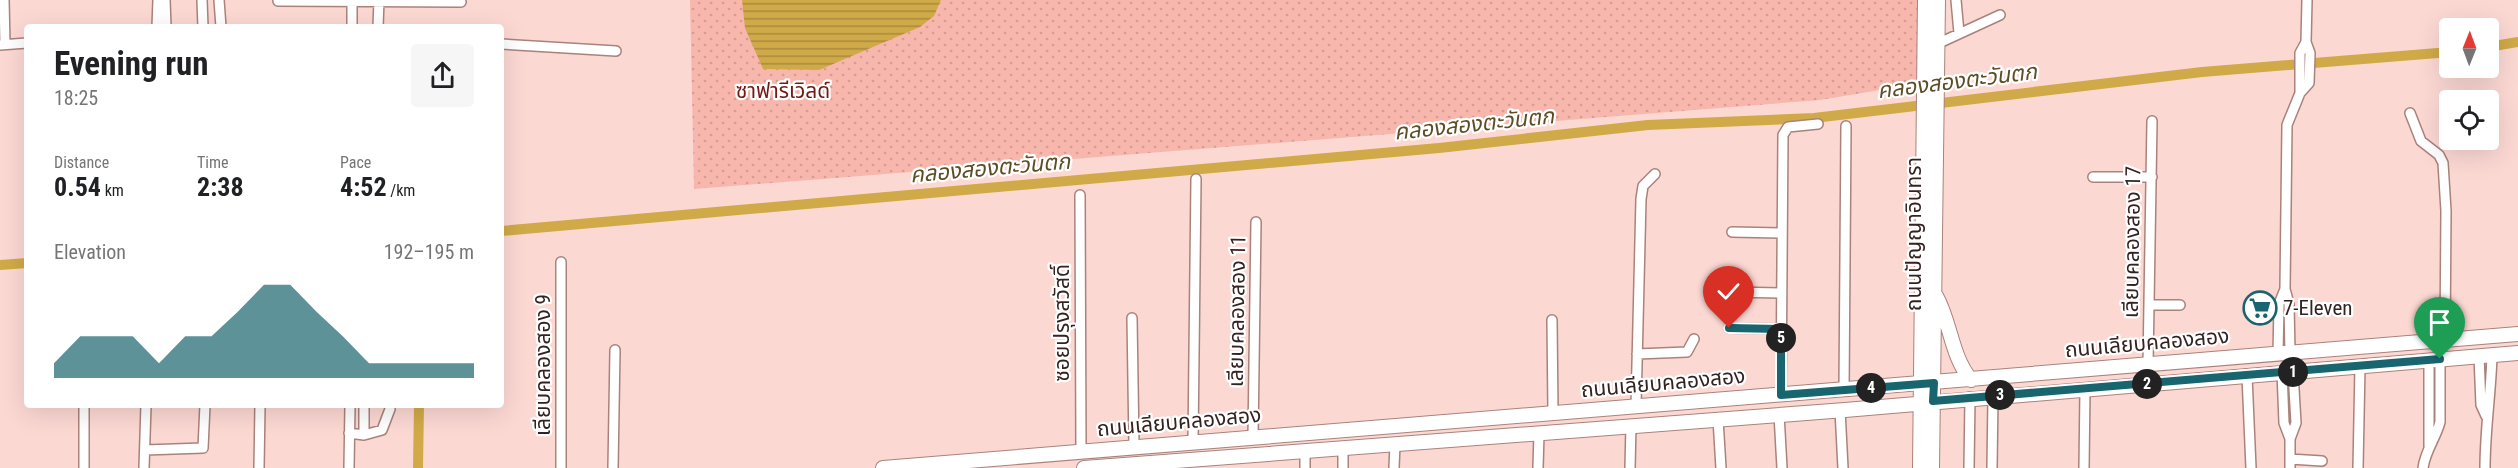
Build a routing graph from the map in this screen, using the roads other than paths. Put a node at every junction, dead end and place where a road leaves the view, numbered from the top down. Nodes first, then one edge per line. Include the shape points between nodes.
1 (4, 0) edge
2 (158, 0) edge
3 (165, 0) edge
4 (202, 0) edge
5 (219, 0) edge
6 (352, 0) edge
7 (379, 0) edge
8 (1925, 0) edge
9 (1938, 0) edge
10 (1956, 0) edge
11 (2307, 0) edge
12 (278, 1) edge
13 (461, 2) edge
14 (2000, 15) dead end
15 (157, 24) edge
16 (166, 24) edge
17 (203, 24) edge
18 (221, 24) edge
19 (352, 24) edge
20 (378, 24) edge
21 (1959, 33) junction
22 (2306, 42) junction
23 (24, 43) edge
24 (3, 44) edge
25 (1937, 44) junction
26 (504, 45) edge
27 (616, 51) dead end
28 (1930, 79) junction
29 (2300, 93) junction
30 (2410, 113) dead end
31 (1930, 115) junction
32 (2152, 121) dead end
33 (1818, 124) dead end
34 (1846, 126) dead end
35 (1655, 174) dead end
36 (2093, 177) dead end
37 (2152, 177) junction
38 (1196, 178) dead end
39 (1080, 195) dead end
40 (1256, 222) dead end
41 (1732, 232) dead end
42 (1782, 233) junction
43 (561, 262) dead end
44 (1730, 292) dead end
45 (1781, 293) junction
46 (1935, 294) junction
47 (2150, 305) junction
48 (2180, 305) dead end
49 (1132, 318) dead end
50 (1552, 320) dead end
51 (1729, 328) dead end
52 (1781, 329) junction
53 (2518, 334) edge
54 (1694, 339) dead end
55 (2445, 340) junction
56 (615, 350) dead end
57 (2284, 353) junction
58 (2518, 353) edge
59 (1637, 354) junction
60 (2486, 355) junction
61 (2434, 360) junction
62 (2148, 364) junction
63 (2360, 366) junction
64 (2288, 372) junction
65 (2247, 376) junction
66 (1971, 380) junction
67 (1927, 384) junction
68 (2480, 384) junction
69 (2491, 384) junction
70 (2085, 389) junction
71 (1844, 390) junction
72 (1781, 395) junction
73 (1993, 396) junction
74 (1970, 397) junction
75 (1927, 401) junction
76 (1636, 406) junction
77 (84, 408) edge
78 (146, 408) edge
79 (205, 408) edge
80 (260, 408) edge
81 (350, 408) edge
82 (364, 408) edge
83 (390, 409) dead end
84 (1604, 409) junction
85 (1840, 410) junction
86 (1552, 413) junction
87 (1779, 414) junction
88 (2486, 416) junction
89 (1718, 419) junction
90 (1631, 426) junction
91 (1605, 428) junction
92 (349, 433) junction
93 (1539, 433) junction
94 (364, 435) junction
95 (1253, 437) junction
96 (1193, 442) junction
97 (1395, 444) junction
98 (1134, 446) junction
99 (1343, 448) junction
100 (145, 450) junction
101 (1081, 451) junction
102 (1305, 451) junction
103 (2322, 460) dead end
104 (2290, 464) edge
105 (1146, 466) edge
106 (84, 468) edge
107 (144, 468) edge
108 (259, 468) edge
109 (349, 468) edge
110 (561, 468) edge
111 (613, 468) edge
112 (883, 468) edge
113 (1084, 468) edge
114 (1305, 468) edge
115 (1343, 468) edge
116 (1394, 468) edge
117 (1538, 468) edge
118 (1630, 468) edge
119 (1721, 468) edge
120 (1782, 468) edge
121 (1843, 468) edge
122 (1920, 468) edge
123 (1932, 468) edge
124 (1969, 468) edge
125 (1992, 468) edge
126 (2084, 468) edge
127 (2251, 468) edge
128 (2358, 468) edge
129 (2423, 468) edge
130 (2484, 468) edge

1 - 24 street
2 - 15 street
3 - 16 street
4 - 17 street
5 - 18 street
6 - 7 street
6 - 12 street
6 - 19 street
7 - 13 street
7 - 20 street
8 - 28 main road, ถนนปัญญาอินทรา
9 - 25 main road, ถนนปัญญาอินทรา
10 - 21 street
11 - 22 street
14 - 21 street
21 - 25 street
22 - 29 street via 2300,53
22 - 29 street via 2310,53 2309,82
23 - 24 street
25 - 28 main road, ถนนปัญญาอินทรา
26 - 27 street
28 - 31 main road, ถนนปัญญาอินทรา
29 - 57 street via 2287,125 2285,289 2279,304
30 - 55 street via 2421,141 2443,163
31 - 46 main road, ถนนปัญญาอินทรา
31 - 67 main road, ถนนปัญญาอินทรา
32 - 37 street, เลียบคลองสอง 17
33 - 42 street via 1784,129
34 - 71 street
35 - 59 street via 1643,186 1641,199
36 - 37 street
37 - 47 street, เลียบคลองสอง 17
38 - 96 street
39 - 101 street, ซอยปรุงสวัสดิ์
40 - 95 street, เลียบคลองสอง 11
41 - 42 street
42 - 45 street
43 - 110 street, เลียบคลองสอง 9
44 - 45 street
45 - 52 street
46 - 66 main road via 1946,313 1958,361
46 - 67 main road, ถนนปัญญาอินทรา
47 - 48 street
47 - 62 street, เลียบคลองสอง 17
49 - 98 street
50 - 86 street
51 - 52 street
52 - 72 street
53 - 55 main road, ถนนเลียบคลองสอง
54 - 59 street via 1687,352
55 - 57 main road, ถนนเลียบคลองสอง
56 - 111 street
57 - 62 main road, ถนนเลียบคลองสอง
58 - 60 main road, ถนนเลียบคลองสอง
59 - 76 street
60 - 61 main road, ถนนเลียบคลองสอง
60 - 68 street
60 - 69 street
61 - 63 main road, ถนนเลียบคลองสอง
61 - 129 street via 2440,422
62 - 66 main road, ถนนเลียบคลองสอง
63 - 64 main road, ถนนเลียบคลองสอง
63 - 128 street
64 - 65 main road, ถนนเลียบคลองสอง
64 - 104 street via 2296,423 2290,440
65 - 70 main road, ถนนเลียบคลองสอง
65 - 127 street
66 - 67 main road, ถนนเลียบคลองสอง
67 - 71 main road, ถนนเลียบคลองสอง
67 - 75 main road, ถนนปัญญาอินทรา
68 - 69 street
68 - 88 street
69 - 88 street via 2491,405
70 - 73 main road, ถนนเลียบคลองสอง
70 - 126 street
71 - 72 main road, ถนนเลียบคลองสอง
72 - 76 main road, ถนนเลียบคลองสอง
73 - 74 main road, ถนนเลียบคลองสอง
73 - 125 street
74 - 75 main road, ถนนเลียบคลองสอง
74 - 124 street
75 - 85 main road, ถนนเลียบคลองสอง
75 - 122 main road, ถนนปัญญาอินทรา
75 - 123 main road, ถนนปัญญาอินทรา
76 - 84 main road, ถนนเลียบคลองสอง
77 - 106 street
78 - 100 street
79 - 100 street via 202,447
80 - 108 street
81 - 92 street
82 - 94 street
83 - 94 street via 382,430
84 - 86 main road, ถนนเลียบคลองสอง
84 - 91 main road
85 - 87 main road, ถนนเลียบคลองสอง
85 - 121 street
86 - 95 main road, ถนนเลียบคลองสอง
87 - 89 main road, ถนนเลียบคลองสอง
87 - 120 street
88 - 130 street
89 - 90 main road, ถนนเลียบคลองสอง
89 - 119 street
90 - 91 main road, ถนนเลียบคลองสอง
90 - 118 street
91 - 93 main road, ถนนเลียบคลองสอง
92 - 94 street
92 - 109 street
93 - 97 main road, ถนนเลียบคลองสอง
93 - 117 street
95 - 96 main road, ถนนเลียบคลองสอง
96 - 98 main road, ถนนเลียบคลองสอง
97 - 99 main road, ถนนเลียบคลองสอง
97 - 116 street
98 - 101 main road, ถนนเลียบคลองสอง
99 - 102 main road, ถนนเลียบคลองสอง
99 - 115 street
100 - 107 street
101 - 112 main road, ถนนเลียบคลองสอง
102 - 105 main road, ถนนเลียบคลองสอง
102 - 114 street
103 - 104 street
105 - 113 main road, ถนนเลียบคลองสอง

